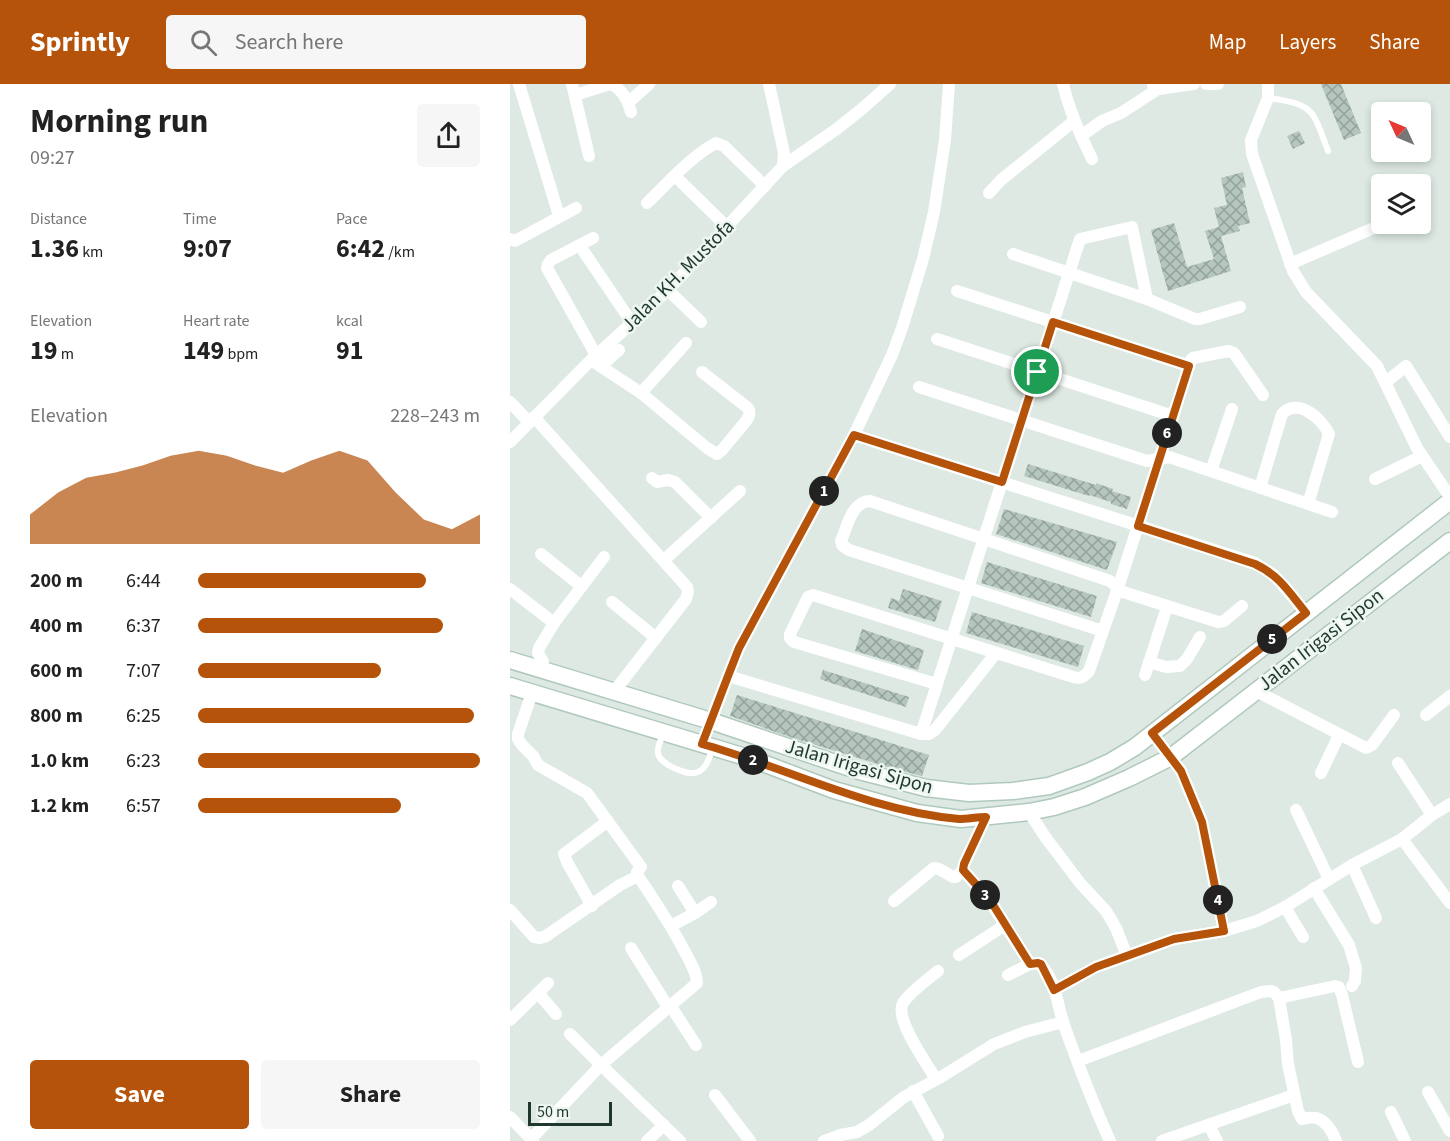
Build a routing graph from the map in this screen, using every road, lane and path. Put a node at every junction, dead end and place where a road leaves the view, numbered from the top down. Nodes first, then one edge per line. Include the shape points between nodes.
1 (519, 84) edge
2 (649, 84) edge
3 (769, 84) edge
4 (890, 84) edge
5 (949, 84) edge
6 (1063, 84) edge
7 (1194, 84) edge
8 (1208, 84) edge
9 (1218, 84) edge
10 (1268, 84) edge
11 (600, 86) edge
12 (1156, 86) edge
13 (573, 89) edge
14 (1268, 98) junction
15 (1074, 121) junction
16 (1081, 136) junction
17 (1328, 151) dead end
18 (589, 156) dead end
19 (1092, 159) dead end
20 (783, 166) junction
21 (675, 176) junction
22 (765, 186) junction
23 (989, 193) dead end
24 (647, 203) dead end
25 (576, 208) dead end
26 (559, 216) junction
27 (728, 227) junction
28 (1371, 229) edge
29 (593, 238) dead end
30 (510, 240) edge
31 (580, 246) junction
32 (1013, 254) dead end
33 (1290, 264) junction
34 (1069, 272) junction
35 (668, 290) junction
36 (957, 291) dead end
37 (1147, 299) junction
38 (1240, 308) dead end
39 (701, 321) dead end
40 (1053, 322) junction
41 (632, 323) junction
42 (937, 339) dead end
43 (686, 343) dead end
44 (619, 350) dead end
45 (596, 361) junction
46 (1189, 366) junction
47 (702, 372) dead end
48 (1037, 372) junction
49 (1386, 381) junction
50 (919, 387) dead end
51 (641, 393) junction
52 (1263, 395) dead end
53 (510, 402) edge
54 (1232, 409) dead end
55 (1173, 416) junction
56 (531, 419) junction
57 (1022, 421) junction
58 (854, 435) junction
59 (1450, 437) edge
60 (510, 442) edge
61 (1422, 456) junction
62 (1159, 460) junction
63 (1211, 471) junction
64 (652, 478) dead end
65 (1376, 479) dead end
66 (1002, 482) junction
67 (1260, 488) junction
68 (740, 491) dead end
69 (1450, 499) edge
70 (1308, 504) junction
71 (1332, 512) dead end
72 (711, 518) junction
73 (1138, 526) junction
74 (984, 539) junction
75 (1450, 541) edge
76 (541, 554) dead end
77 (604, 557) dead end
78 (664, 560) junction
79 (581, 586) junction
80 (968, 587) junction
81 (1118, 588) junction
82 (510, 589) edge
83 (612, 602) dead end
84 (1242, 606) dead end
85 (1167, 607) junction
86 (1306, 613) junction
87 (554, 623) junction
88 (1103, 632) junction
89 (1200, 637) dead end
90 (656, 638) junction
91 (952, 639) junction
92 (996, 653) junction
93 (510, 660) edge
94 (1149, 662) junction
95 (541, 671) junction
96 (1145, 675) dead end
97 (728, 676) junction
98 (937, 684) junction
99 (510, 686) edge
100 (1256, 691) junction
101 (532, 693) junction
102 (613, 693) junction
103 (1450, 696) edge
104 (1394, 715) dead end
105 (1426, 715) dead end
106 (710, 723) junction
107 (664, 733) junction
108 (921, 734) junction
109 (1154, 734) junction
110 (1339, 735) junction
111 (706, 744) junction
112 (1171, 756) junction
113 (1398, 764) dead end
114 (1321, 773) dead end
115 (1052, 797) junction
116 (1450, 804) edge
117 (1296, 810) dead end
118 (1029, 812) junction
119 (1432, 815) junction
120 (986, 817) junction
121 (608, 821) junction
122 (1402, 839) junction
123 (1352, 865) junction
124 (963, 870) junction
125 (638, 876) junction
126 (1329, 879) junction
127 (678, 886) dead end
128 (1314, 888) junction
129 (894, 901) dead end
130 (711, 902) dead end
131 (1450, 903) edge
132 (592, 906) junction
133 (1285, 907) junction
134 (510, 910) edge
135 (695, 913) junction
136 (1376, 918) dead end
137 (1005, 925) junction
138 (672, 926) junction
139 (1224, 931) junction
140 (1303, 937) dead end
141 (631, 948) dead end
142 (958, 955) dead end
143 (1127, 956) junction
144 (1030, 964) junction
145 (938, 970) dead end
146 (1008, 975) dead end
147 (548, 983) dead end
148 (1352, 986) dead end
149 (1054, 990) junction
150 (539, 994) junction
151 (1279, 998) junction
152 (669, 1006) junction
153 (556, 1014) dead end
154 (510, 1020) edge
155 (1063, 1022) junction
156 (570, 1034) dead end
157 (696, 1045) dead end
158 (1078, 1061) junction
159 (1358, 1062) dead end
160 (601, 1065) junction
161 (936, 1079) junction
162 (913, 1091) junction
163 (1428, 1092) dead end
164 (715, 1095) dead end
165 (1294, 1095) junction
166 (1391, 1112) dead end
167 (510, 1117) edge
168 (664, 1125) junction
169 (1209, 1125) junction
170 (1450, 1131) edge
171 (515, 1132) edge
172 (938, 1136) dead end
173 (532, 1140) edge
174 (647, 1141) edge
175 (680, 1141) edge
176 (750, 1141) edge
177 (824, 1141) edge
178 (1110, 1141) edge
179 (1162, 1141) edge
180 (1217, 1141) edge
181 (1336, 1141) edge
182 (1405, 1141) edge

1 - 26 street
2 - 11 street via 630,107 614,85
3 - 20 street via 784,153
4 - 20 street, Jalan KH. Mustofa via 838,128
5 - 58 street via 944,151 923,259 892,355
6 - 15 street
7 - 12 street
8 - 9 street
10 - 14 street
11 - 13 street
12 - 16 street via 1121,113
13 - 18 street
14 - 17 lane via 1302,106 1312,114
14 - 33 street via 1251,147
15 - 16 street
15 - 23 street
16 - 19 street
20 - 22 street, Jalan KH. Mustofa
21 - 22 street via 716,143 724,146
21 - 24 street
21 - 27 street
22 - 27 street, Jalan KH. Mustofa
25 - 26 street
26 - 30 street via 515,241
27 - 35 street, Jalan KH. Mustofa
28 - 33 street
29 - 31 street
31 - 41 street
31 - 45 street via 551,260 547,268
32 - 34 street
33 - 49 street via 1306,292 1370,357
34 - 37 street
34 - 37 street via 1080,239 1132,226
34 - 40 street
35 - 39 street
35 - 41 street, Jalan KH. Mustofa
36 - 40 street
37 - 38 street via 1195,319
40 - 46 street
40 - 48 street
41 - 45 street, Jalan KH. Mustofa
42 - 48 street
43 - 51 street
44 - 45 street
45 - 51 street
45 - 56 street, Jalan KH. Mustofa
46 - 52 street via 1193,358 1234,353
46 - 55 street
47 - 51 street via 750,411 750,416 717,454
48 - 55 street
48 - 57 street
49 - 59 street via 1406,366
49 - 61 street
50 - 57 street
53 - 56 street
54 - 63 street
55 - 62 street
56 - 60 street, Jalan KH. Mustofa
56 - 78 street
57 - 62 street via 1147,461
57 - 66 street
58 - 66 street
58 - 97 street via 739,648
61 - 65 street
61 - 69 street
62 - 63 street via 1169,457
62 - 73 street
63 - 67 street
64 - 72 street via 657,482 675,482
66 - 73 street
66 - 74 street
67 - 70 street
67 - 70 street via 1282,414 1287,408 1303,409 1321,421 1329,434
68 - 72 street
69 - 86 street, Jalan Irigasi Sipon
70 - 71 street
72 - 78 street
73 - 81 street
73 - 86 street via 1266,569 1282,582
74 - 80 street
74 - 80 street via 866,501 859,503 841,540 849,550
74 - 81 street via 1110,581
75 - 100 street, Jalan Irigasi Sipon
76 - 79 street
77 - 79 street
78 - 90 street via 688,592
79 - 87 street
80 - 88 street
80 - 91 street
81 - 85 street
81 - 88 street
82 - 87 street
83 - 90 street
84 - 85 street via 1221,622
85 - 94 street
86 - 109 street, Jalan Irigasi Sipon
87 - 95 street via 538,651 543,662
88 - 92 street via 1083,678
89 - 94 street via 1180,666
90 - 102 street
91 - 92 street
91 - 98 street
91 - 98 street via 813,595 808,597 790,634 794,642
92 - 108 street via 935,730
93 - 95 street, Jalan Irigasi Sipon
94 - 96 street
95 - 101 street
95 - 102 street, Jalan Irigasi Sipon
97 - 106 street
97 - 108 street
98 - 108 street
99 - 101 street, Jalan Irigasi Sipon
100 - 110 street
100 - 112 street, Jalan Irigasi Sipon
101 - 107 street, Jalan Irigasi Sipon
101 - 121 street via 518,739 537,765 587,793
102 - 106 street, Jalan Irigasi Sipon
103 - 105 street
104 - 110 street via 1366,748
106 - 111 street
106 - 115 street, Jalan Irigasi Sipon via 859,771 926,788 969,793 1013,791
107 - 111 street, Jalan Irigasi Sipon
107 - 111 lane via 659,757 688,773 705,767
109 - 112 street
109 - 115 street, Jalan Irigasi Sipon
110 - 114 street
111 - 120 street, Jalan Irigasi Sipon via 834,790 917,813 961,819
112 - 115 street, Jalan Irigasi Sipon via 1085,797
112 - 139 street via 1186,780 1202,822
113 - 119 street
115 - 118 street, Jalan Irigasi Sipon
116 - 119 street
117 - 126 street
118 - 120 street, Jalan Irigasi Sipon
118 - 143 street via 1080,883 1106,911
119 - 122 street
120 - 124 street
121 - 125 street via 640,866
121 - 132 street via 564,854
122 - 123 street
122 - 131 street
123 - 126 street
123 - 136 street
124 - 129 street via 953,877 934,868
124 - 137 street via 990,900
125 - 132 street
125 - 138 street
126 - 128 street
127 - 135 street
128 - 133 street
128 - 148 street via 1349,945 1356,968
130 - 135 street
132 - 134 street via 540,938 530,934
133 - 139 street
133 - 140 street
135 - 138 street
137 - 142 street
137 - 144 street
138 - 152 street via 698,982
139 - 143 street via 1174,939
141 - 152 street
143 - 149 street via 1096,967
144 - 146 street
144 - 149 street via 1041,964
145 - 161 street via 903,1002 901,1009 903,1022
147 - 150 street
149 - 155 street
150 - 153 street
150 - 154 street
151 - 158 street via 1274,992 1261,992
151 - 159 street via 1339,987
151 - 165 street
152 - 157 street
152 - 160 street
155 - 158 street
155 - 161 street via 994,1044
156 - 160 street
158 - 178 street
160 - 168 street
160 - 173 street
161 - 162 street
162 - 172 street
162 - 177 street via 857,1132
163 - 170 street
164 - 176 street
165 - 169 street
165 - 181 street via 1302,1119 1320,1120
166 - 182 street
167 - 171 street
168 - 174 street
168 - 175 street
169 - 179 street
169 - 180 street
171 - 173 street

